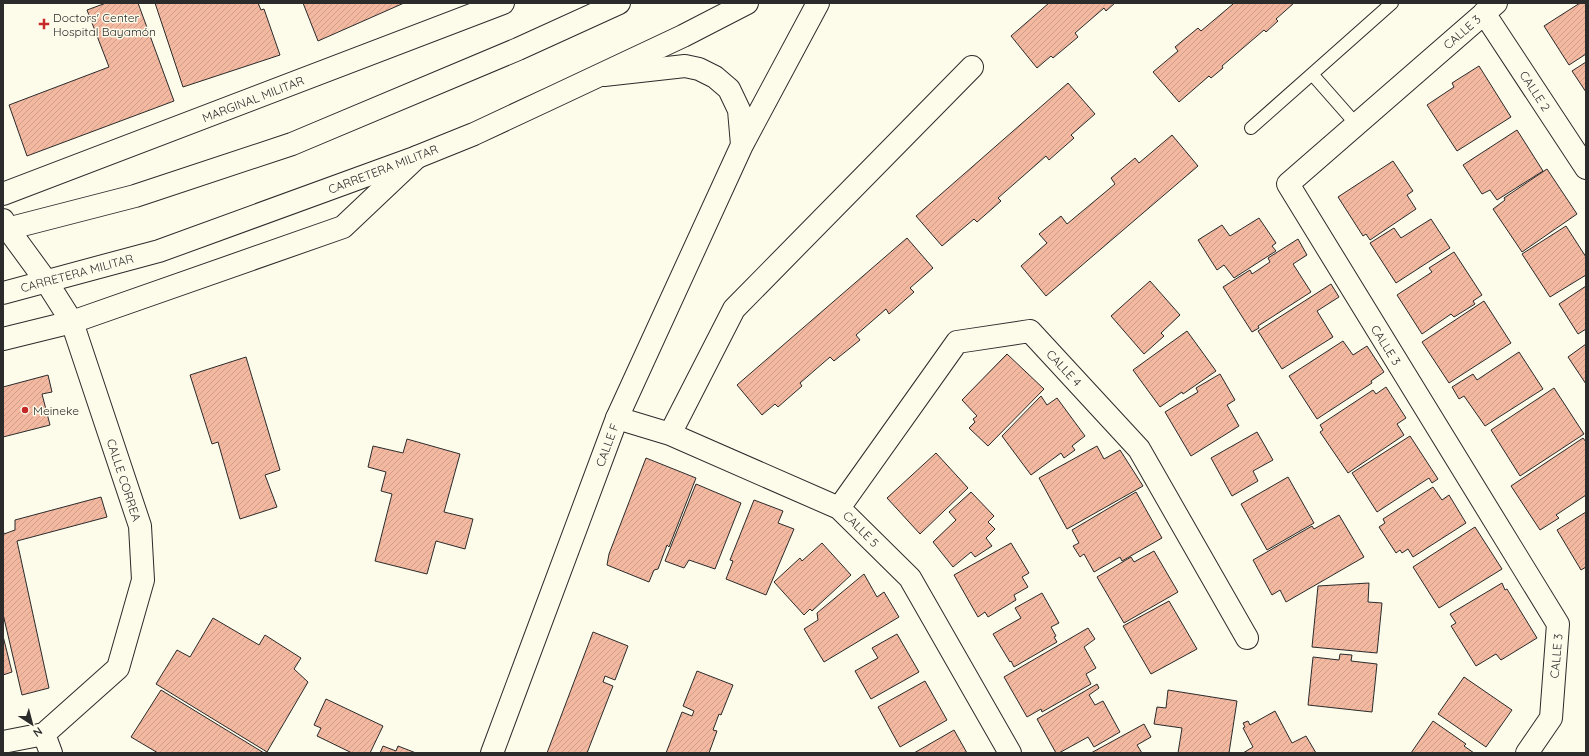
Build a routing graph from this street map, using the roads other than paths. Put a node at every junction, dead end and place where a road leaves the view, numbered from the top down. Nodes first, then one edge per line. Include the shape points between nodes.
1 (503, 3) edge
2 (619, 3) edge
3 (747, 3) edge
4 (818, 3) edge
5 (1392, 3) edge
6 (1490, 8) edge
7 (972, 67) dead end
8 (1312, 74) junction
9 (599, 76) junction
10 (1356, 124) junction
11 (1251, 128) dead end
12 (742, 145) junction
13 (417, 157) junction
14 (1586, 168) edge
15 (3, 194) edge
16 (5, 226) edge
17 (46, 282) junction
18 (3, 293) edge
19 (72, 322) junction
20 (3, 339) edge
21 (617, 418) junction
22 (670, 434) junction
23 (839, 508) junction
24 (1247, 638) dead end
25 (3, 742) edge
26 (48, 743) edge
27 (492, 753) edge
28 (1010, 753) edge
29 (1527, 753) edge

1 - 15 street, MARGINAL MILITAR
2 - 16 street via 518,49 292,144 135,196
3 - 9 street, CARRETERA MILITAR
4 - 12 street, CALLE F
5 - 8 lane
6 - 10 street, CALLE 3
6 - 14 street, CALLE 2
7 - 22 street via 734,309
8 - 10 lane
8 - 11 lane
9 - 12 street via 685,66 715,77 729,90 739,110
9 - 13 street, CARRETERA MILITAR via 474,134
10 - 29 street, CALLE 3 via 1288,184 1558,624 1551,718
12 - 21 street, CALLE F
13 - 17 street, CARRETERA MILITAR via 160,251
13 - 19 street via 344,227
16 - 17 street, CALLE CORREA
17 - 18 street, CARRETERA MILITAR
17 - 19 street, CALLE CORREA
19 - 20 street
19 - 26 street, CALLE CORREA via 140,526 143,580 118,668
21 - 22 street, CALLE 5
21 - 27 street, CALLE F
22 - 23 street, CALLE 5
23 - 24 street, CALLE 4 via 957,342 1030,331 1139,449
23 - 28 street, CALLE 5 via 910,578
25 - 26 street, CALLE CORREA

